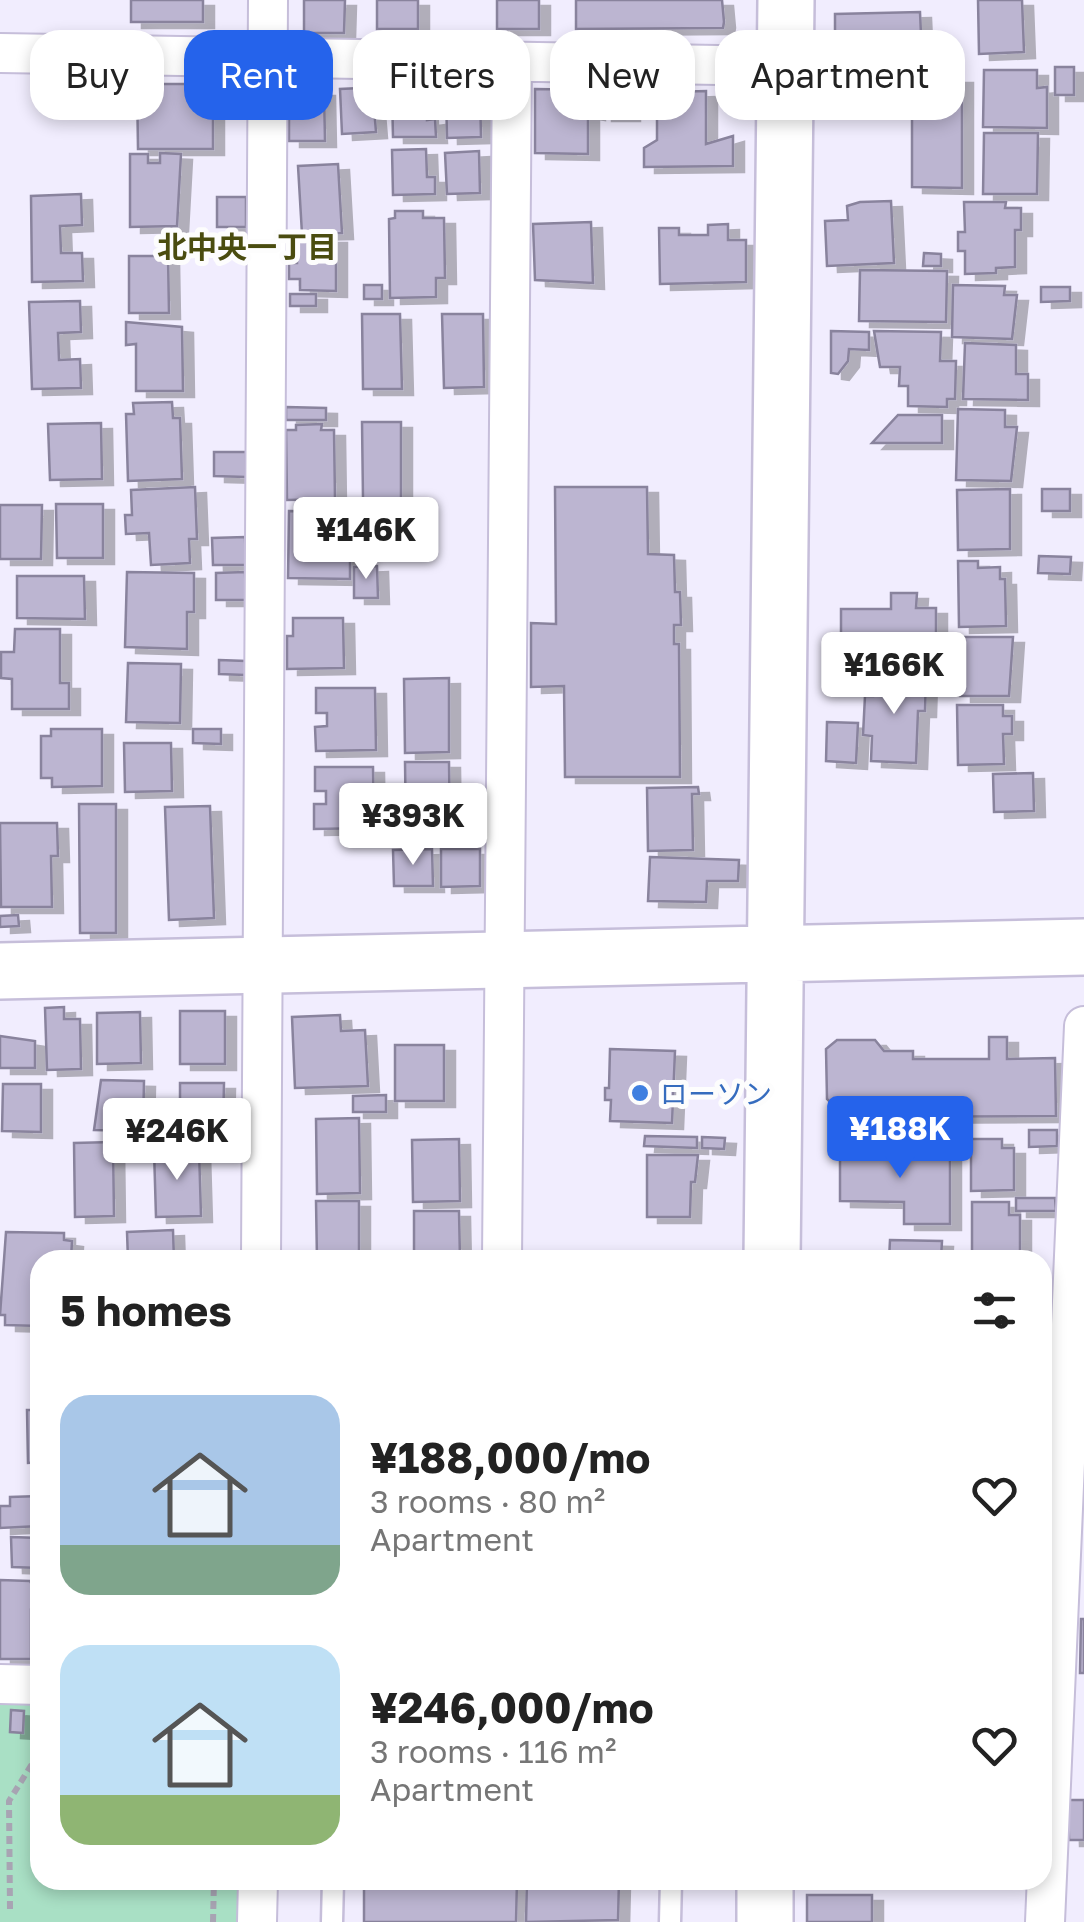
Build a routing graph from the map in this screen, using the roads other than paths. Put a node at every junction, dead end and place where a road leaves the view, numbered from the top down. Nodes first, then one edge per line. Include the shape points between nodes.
1 (268, 0) edge
2 (786, 0) edge
3 (268, 30) edge
4 (786, 30) edge
5 (0, 53) edge
6 (184, 55) edge
7 (530, 64) edge
8 (715, 65) edge
9 (268, 120) edge
10 (512, 120) edge
11 (784, 120) edge
12 (1084, 947) edge
13 (776, 954) junction
14 (507, 960) junction
15 (263, 965) junction
16 (0, 971) edge
17 (1084, 1026) edge
18 (1080, 1214) edge
19 (261, 1250) edge
20 (502, 1250) edge
21 (772, 1250) edge
22 (0, 1684) edge
23 (30, 1684) edge
24 (1060, 1696) edge
25 (1052, 1825) edge
26 (258, 1890) edge
27 (333, 1890) edge
28 (671, 1890) edge
29 (765, 1890) edge
30 (1048, 1890) edge
31 (258, 1922) edge
32 (332, 1922) edge
33 (670, 1922) edge
34 (765, 1922) edge
35 (1046, 1922) edge

1 - 3 street
2 - 4 street
5 - 6 street
7 - 8 street
9 - 15 street
10 - 14 street
11 - 13 street
12 - 13 street
13 - 14 street
13 - 21 street
14 - 15 street
14 - 20 street
15 - 16 street
15 - 19 street
17 - 18 street
18 - 24 street
22 - 23 street
24 - 25 street
26 - 31 street
27 - 32 lane
28 - 33 lane
29 - 34 street
30 - 35 street

